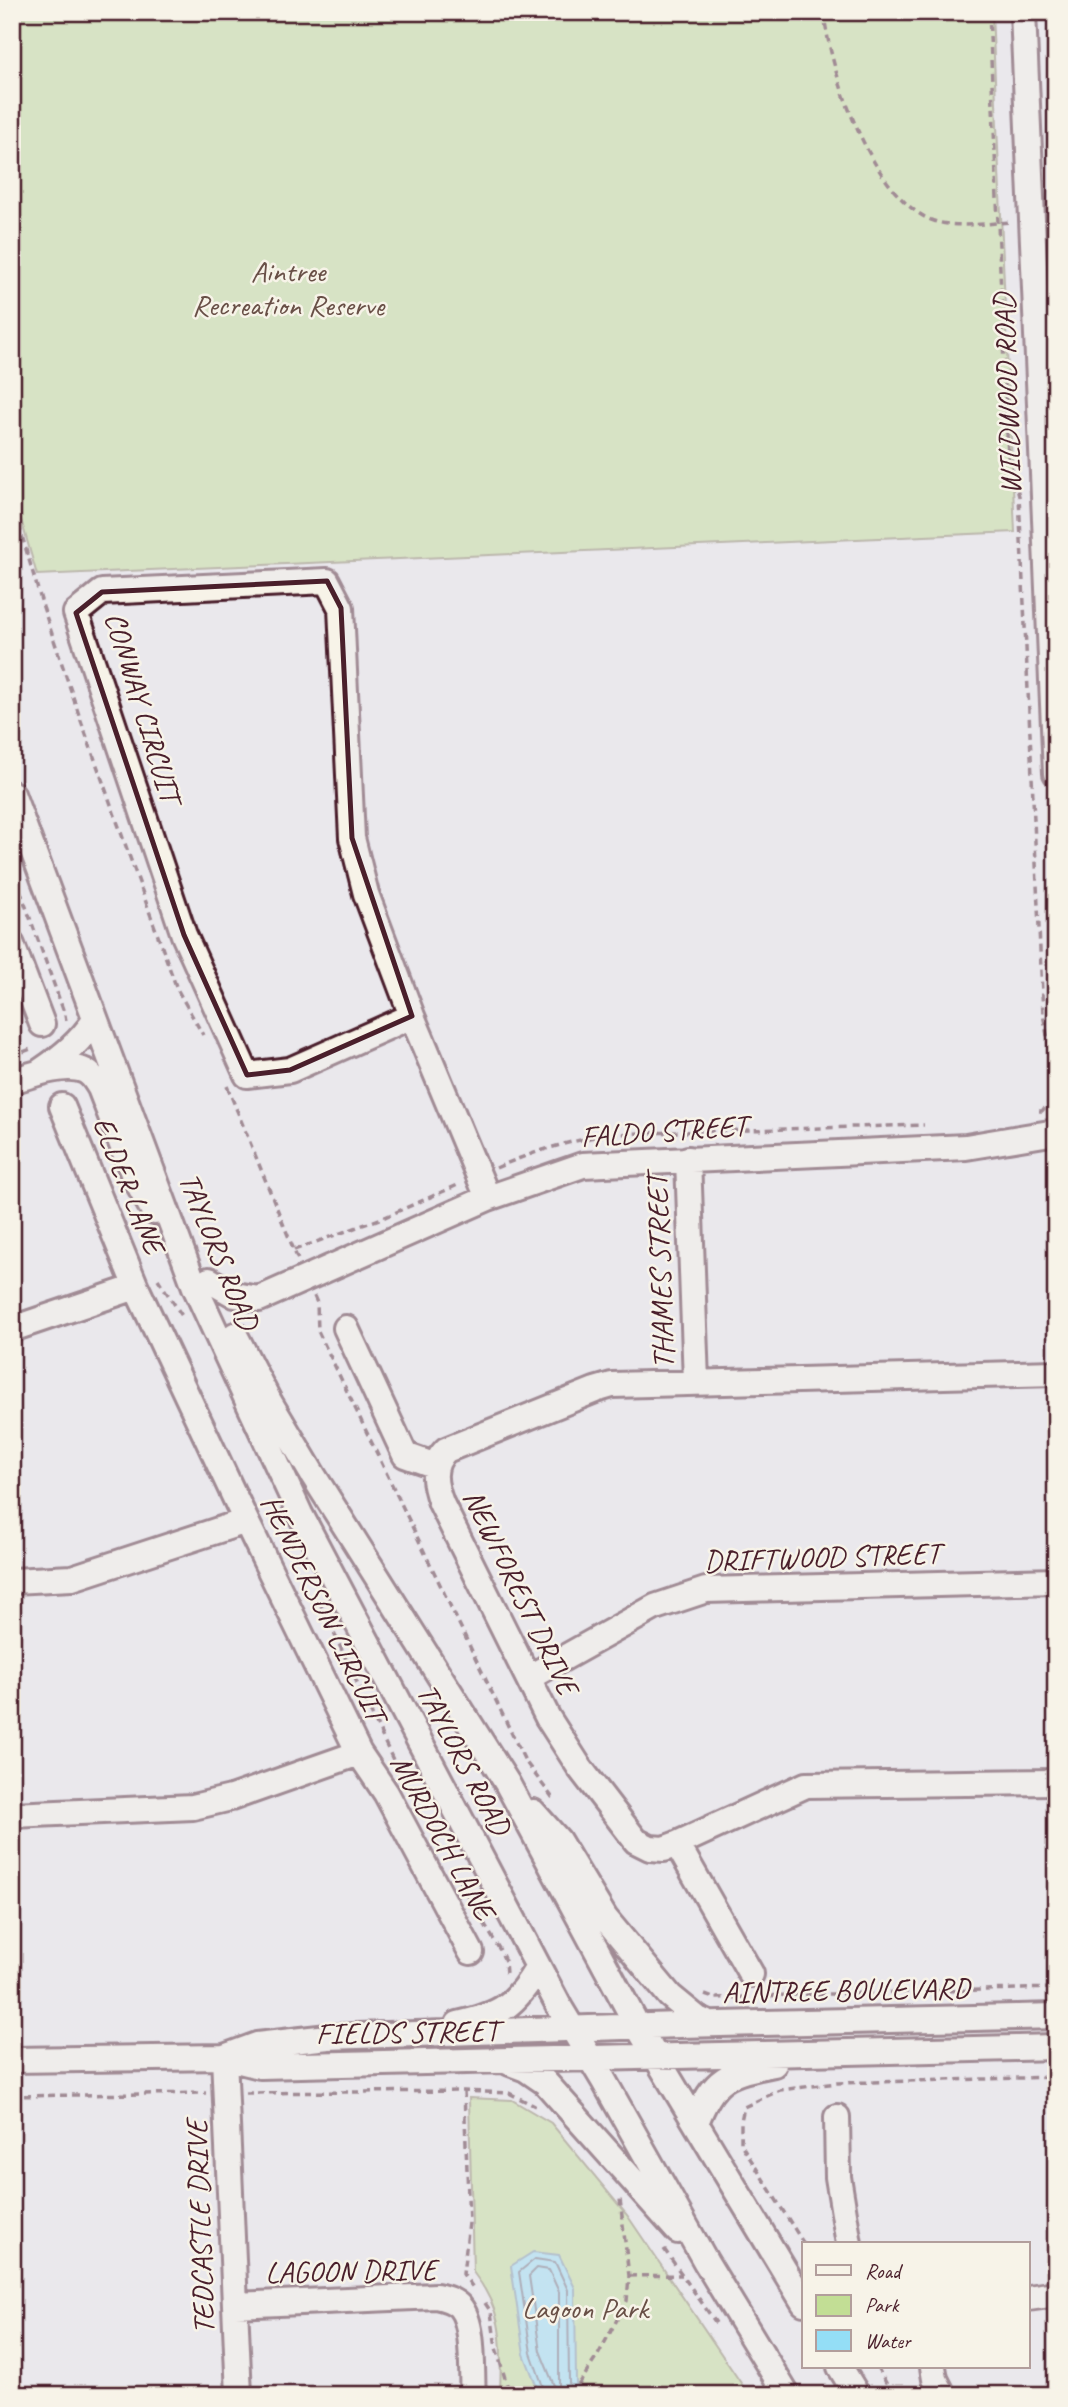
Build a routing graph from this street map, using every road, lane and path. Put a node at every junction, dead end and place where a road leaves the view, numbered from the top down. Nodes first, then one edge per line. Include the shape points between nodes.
1 (824, 12) edge
2 (989, 12) edge
3 (1023, 12) edge
4 (1051, 12) edge
5 (1056, 124) edge
6 (1031, 221) junction
7 (998, 222) junction
8 (12, 502) edge
9 (1052, 598) edge
10 (1056, 773) edge
11 (12, 794) edge
12 (12, 945) edge
13 (412, 1016) junction
14 (96, 1020) junction
15 (42, 1024) dead end
16 (208, 1044) dead end
17 (40, 1072) junction
18 (224, 1079) dead end
19 (12, 1081) edge
20 (1056, 1082) edge
21 (62, 1106) dead end
22 (1056, 1132) edge
23 (688, 1159) junction
24 (488, 1198) junction
25 (306, 1278) junction
26 (202, 1283) junction
27 (136, 1287) junction
28 (259, 1298) junction
29 (346, 1328) dead end
30 (12, 1329) edge
31 (235, 1336) junction
32 (1056, 1373) edge
33 (696, 1382) junction
34 (436, 1466) junction
35 (246, 1521) junction
36 (12, 1581) edge
37 (1056, 1581) edge
38 (528, 1678) junction
39 (359, 1753) junction
40 (1056, 1782) edge
41 (508, 1783) junction
42 (562, 1811) dead end
43 (12, 1815) edge
44 (677, 1844) junction
45 (471, 1952) dead end
46 (538, 1967) junction
47 (751, 1974) dead end
48 (1056, 1988) edge
49 (702, 1993) dead end
50 (1056, 2016) edge
51 (711, 2025) junction
52 (638, 2027) junction
53 (574, 2030) junction
54 (400, 2036) junction
55 (1056, 2047) edge
56 (840, 2052) junction
57 (654, 2056) junction
58 (224, 2057) junction
59 (592, 2059) junction
60 (12, 2060) edge
61 (506, 2061) junction
62 (464, 2091) junction
63 (226, 2093) junction
64 (12, 2096) edge
65 (537, 2107) dead end
66 (837, 2117) dead end
67 (696, 2123) junction
68 (620, 2196) dead end
69 (849, 2242) edge
70 (706, 2262) junction
71 (682, 2275) dead end
72 (629, 2276) junction
73 (1056, 2294) edge
74 (1030, 2298) edge
75 (802, 2300) edge
76 (235, 2305) junction
77 (841, 2368) edge
78 (878, 2368) edge
79 (933, 2368) edge
80 (239, 2395) edge
81 (472, 2395) edge
82 (510, 2395) edge
83 (572, 2395) edge
84 (788, 2395) edge
85 (856, 2395) edge
86 (893, 2395) edge
87 (943, 2395) edge

1 - 7 path via 831,60 850,113 900,199 936,222
2 - 7 path
3 - 6 street, WILDWOOD ROAD
4 - 5 path
6 - 7 path
6 - 9 street, WILDWOOD ROAD
7 - 20 path via 1008,457 1019,496 1043,1014
8 - 16 path via 79,715 177,989
9 - 10 street, WILDWOOD ROAD
11 - 14 street, TAYLORS ROAD
12 - 15 street
13 - 13 street, CONWAY CIRCUIT via 366,894 352,838 341,608 327,581 102,592 76,612 184,934 247,1075 290,1070
13 - 24 street, CONWAY CIRCUIT
14 - 17 street via 69,1052
14 - 26 street, TAYLORS ROAD
17 - 19 street
17 - 26 street via 74,1069 92,1076 134,1176
18 - 25 path
21 - 27 street, ELDER LANE
22 - 23 street, FALDO STREET via 965,1147
23 - 24 street, FALDO STREET via 583,1165
23 - 33 street, THAMES STREET
24 - 25 street, FALDO STREET
25 - 28 street, FALDO STREET
25 - 42 path via 317,1303 318,1331 525,1761
26 - 28 street
26 - 31 street, TAYLORS ROAD
26 - 46 street, TAYLORS ROAD via 300,1514
27 - 30 street
27 - 35 street, HENDERSON CIRCUIT
28 - 31 street
29 - 34 street via 405,1455
31 - 41 street, TAYLORS ROAD via 313,1475
32 - 33 street, NEWFOREST DRIVE
33 - 34 street, NEWFOREST DRIVE via 612,1385 595,1390 446,1450
34 - 38 street, NEWFOREST DRIVE via 441,1503
35 - 36 street via 72,1578
35 - 39 street, HENDERSON CIRCUIT
37 - 38 street, DRIFTWOOD STREET via 706,1590 654,1607
38 - 44 street, NEWFOREST DRIVE via 580,1768 636,1841 650,1848
39 - 43 street, HENDERSON CIRCUIT via 193,1807
39 - 45 street, MURDOCH LANE via 386,1793
40 - 44 street, NEWFOREST DRIVE via 806,1785
41 - 51 street via 558,1840 605,1918 670,1996
41 - 52 street, TAYLORS ROAD
44 - 47 street
46 - 53 street, TAYLORS ROAD
46 - 54 street via 514,2002 485,2018
48 - 49 path via 713,1998
50 - 51 street, AINTREE BOULEVARD
51 - 52 street, AINTREE BOULEVARD
52 - 53 street, AINTREE BOULEVARD
52 - 57 street, TAYLORS ROAD
53 - 54 street, FIELDS STREET
53 - 59 street, TAYLORS ROAD
54 - 58 street, FIELDS STREET via 328,2037 257,2045
55 - 56 street, AINTREE BOULEVARD
56 - 57 street, AINTREE BOULEVARD
56 - 67 street via 726,2077 702,2106
57 - 59 street, AINTREE BOULEVARD
57 - 67 street, TAYLORS ROAD
58 - 60 street, FIELDS STREET
58 - 61 street, FIELDS STREET via 260,2066
58 - 63 street, TEDCASTLE DRIVE
59 - 61 street, FIELDS STREET
59 - 70 street, TAYLORS ROAD
61 - 70 street via 545,2082
62 - 63 path
62 - 65 path via 509,2093
62 - 82 path via 469,2223 463,2274 491,2312
63 - 64 path
63 - 76 street, TEDCASTLE DRIVE
66 - 69 street via 838,2177
67 - 75 street, TAYLORS ROAD
68 - 72 path
70 - 84 street, TAYLORS ROAD
71 - 72 path
72 - 83 path via 627,2301
73 - 74 street
76 - 80 street, TEDCASTLE DRIVE
76 - 81 street, LAGOON DRIVE via 449,2299 459,2306 469,2328
77 - 85 street
78 - 86 path
79 - 87 street

